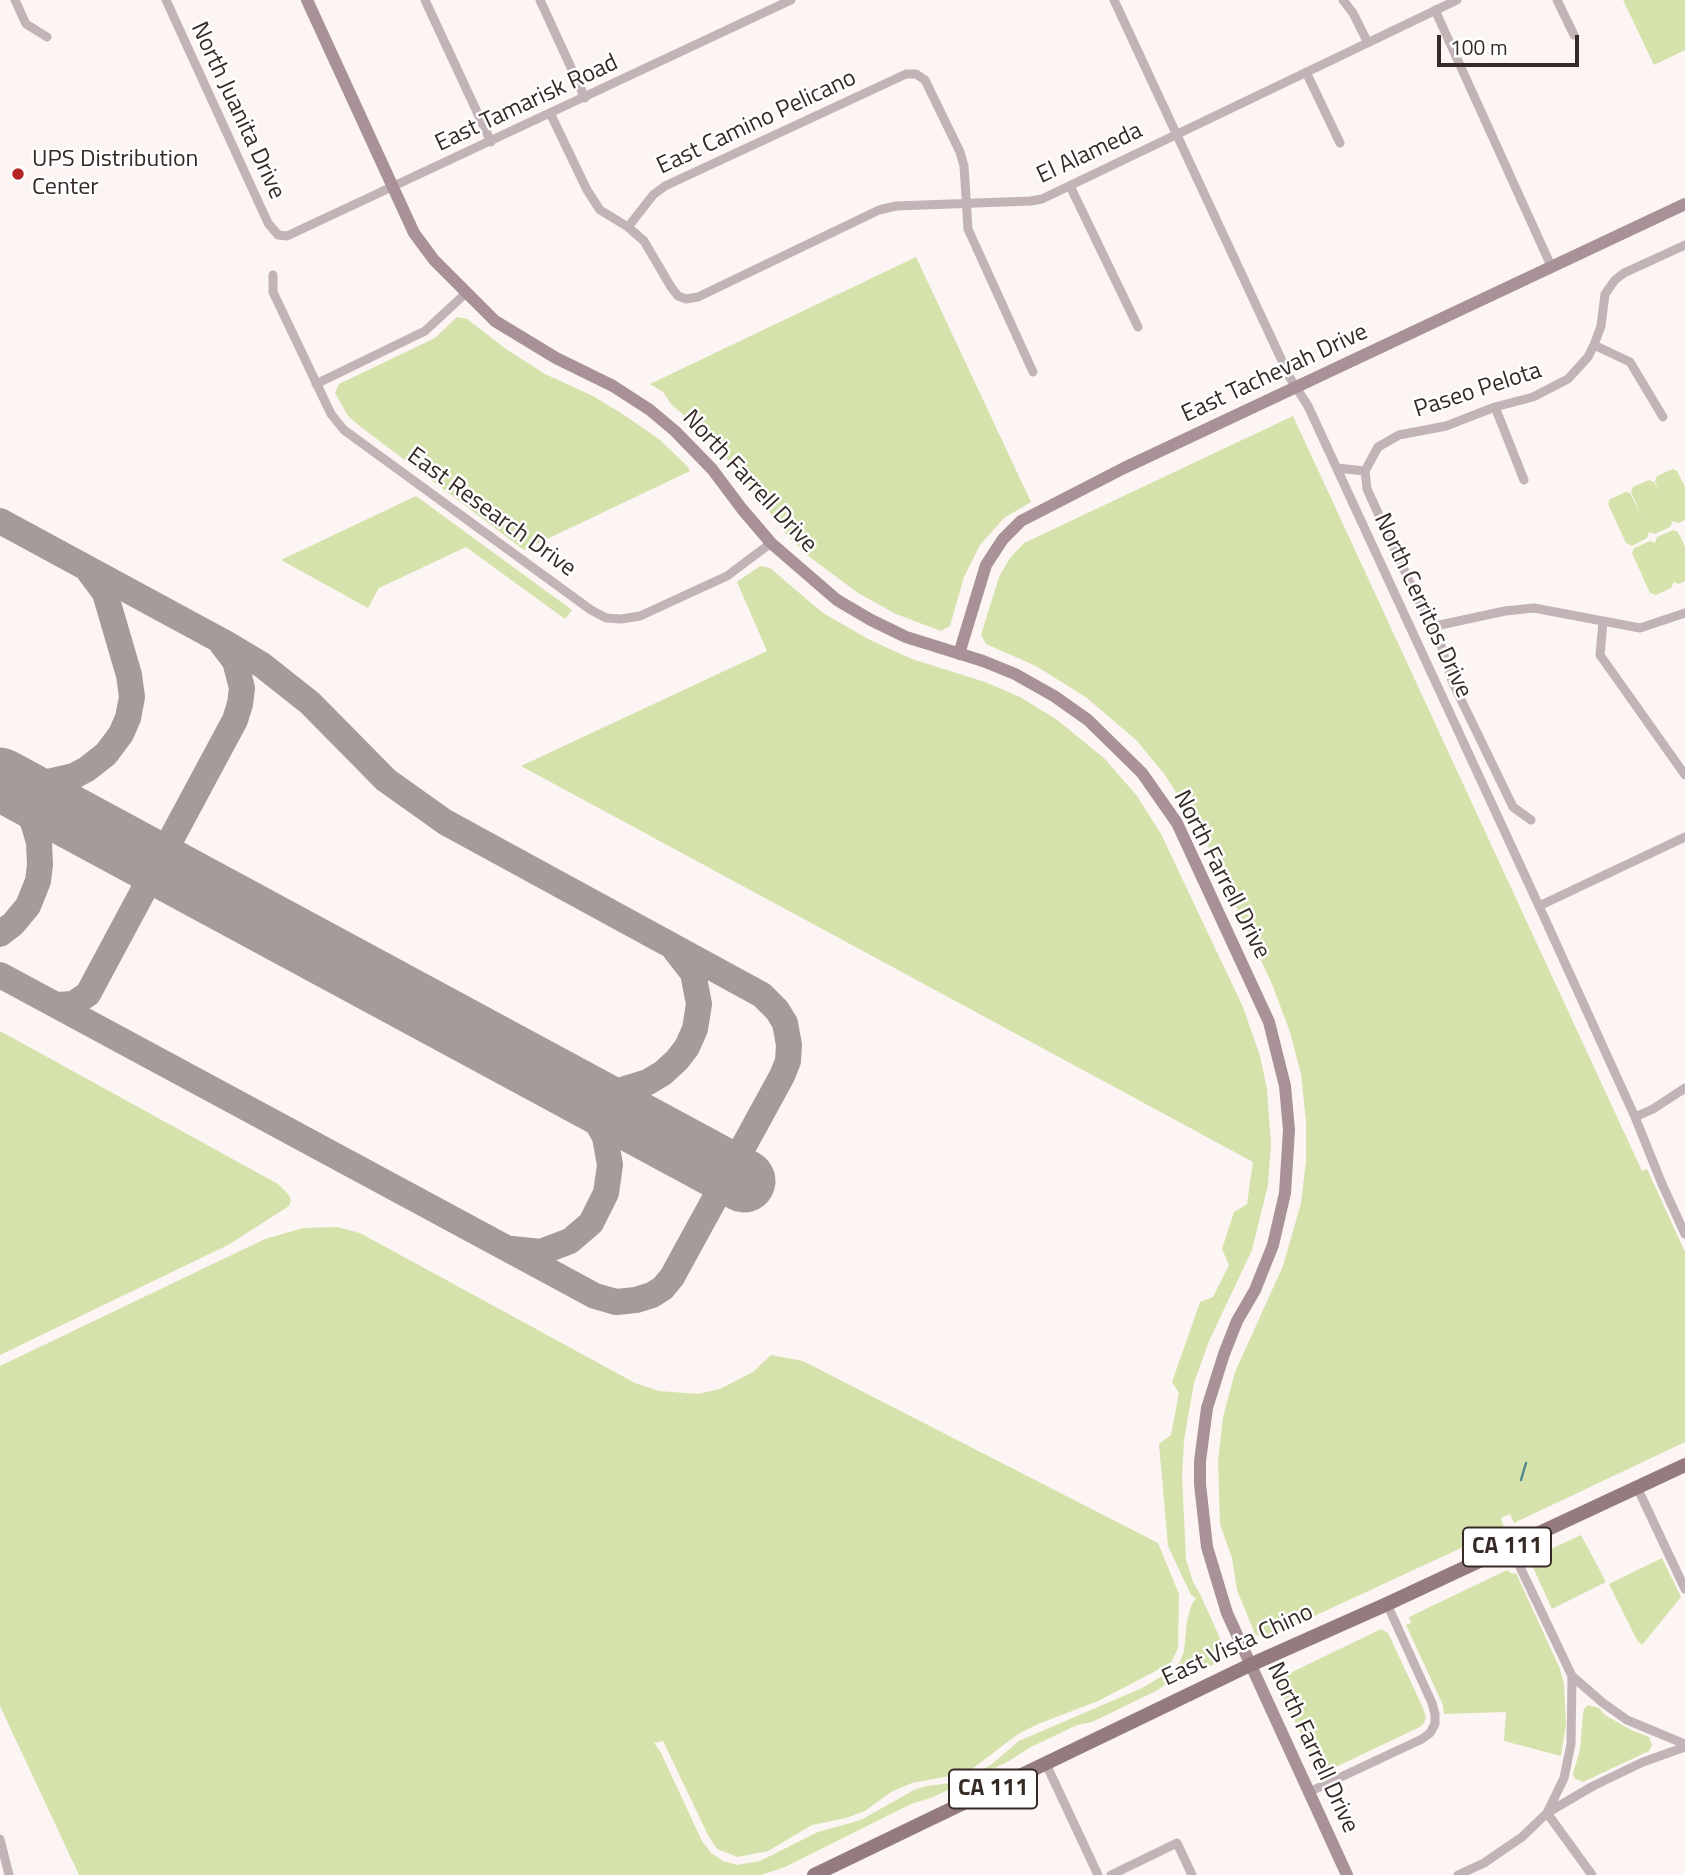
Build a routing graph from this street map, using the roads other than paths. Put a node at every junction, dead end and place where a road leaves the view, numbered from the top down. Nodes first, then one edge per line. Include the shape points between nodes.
1 (15, 0) edge
2 (166, 0) edge
3 (307, 0) edge
4 (425, 0) edge
5 (540, 0) edge
6 (791, 0) edge
7 (1115, 0) edge
8 (1343, 0) edge
9 (1457, 0) edge
10 (1557, 0) edge
11 (1436, 10) junction
12 (1574, 36) dead end
13 (47, 37) dead end
14 (1368, 43) junction
15 (1306, 72) junction
16 (585, 98) junction
17 (551, 115) junction
18 (1176, 134) junction
19 (491, 142) junction
20 (1340, 144) dead end
21 (1070, 186) junction
22 (393, 188) junction
23 (965, 202) junction
24 (1685, 204) edge
25 (628, 227) junction
26 (278, 235) joint
27 (1685, 245) edge
28 (1552, 268) junction
29 (272, 275) dead end
30 (466, 293) junction
31 (1138, 327) dead end
32 (1594, 345) junction
33 (1033, 372) dead end
34 (316, 383) junction
35 (1296, 387) junction
36 (1495, 407) junction
37 (1663, 417) dead end
38 (1337, 468) junction
39 (1365, 471) junction
40 (1524, 480) dead end
41 (771, 543) junction
42 (1685, 614) edge
43 (1603, 622) junction
44 (1435, 626) junction
45 (959, 654) junction
46 (1685, 775) edge
47 (1531, 820) dead end
48 (1685, 837) edge
49 (1539, 906) junction
50 (1685, 1088) edge
51 (1635, 1117) junction
52 (1685, 1234) edge
53 (1685, 1465) edge
54 (1637, 1487) junction
55 (1510, 1546) junction
56 (1685, 1589) edge
57 (1387, 1604) junction
58 (1250, 1665) junction
59 (1572, 1676) junction
60 (1685, 1745) edge
61 (1046, 1764) junction
62 (1309, 1792) junction
63 (1547, 1813) junction
64 (0, 1839) edge
65 (9, 1875) edge
66 (814, 1875) edge
67 (1098, 1875) edge
68 (1111, 1875) edge
69 (1192, 1875) edge
70 (1347, 1875) edge
71 (1458, 1875) edge
72 (1592, 1875) edge

1 - 13 street via 26,24
2 - 26 street, North Juanita Drive via 268,223
3 - 22 street, North Farrell Drive
4 - 19 street
5 - 16 street
6 - 16 street, East Tamarisk Road
7 - 18 street, North Cerritos Drive
8 - 14 street
9 - 11 street, El Alameda
10 - 12 street
11 - 14 street, El Alameda
11 - 28 street
14 - 15 street, El Alameda
15 - 18 street, El Alameda
15 - 20 street
16 - 17 street, East Tamarisk Road
17 - 19 street, East Tamarisk Road
17 - 25 street via 600,210
18 - 21 street, El Alameda
18 - 35 street, North Cerritos Drive
19 - 22 street, East Tamarisk Road
21 - 23 street, El Alameda via 1031,201
21 - 31 street
22 - 26 street, East Tamarisk Road via 296,234
22 - 30 street, North Farrell Drive via 414,233
23 - 25 street, El Alameda via 879,210 686,299 678,296 644,241
23 - 25 street, East Camino Pelicano via 960,152 925,79 916,74 665,186
23 - 33 street via 968,229
24 - 28 street, East Tachevah Drive
27 - 32 street, Paseo Pelota via 1615,280 1605,295
28 - 35 street, East Tachevah Drive
29 - 34 street, East Research Drive via 272,292
30 - 34 street via 425,331
30 - 41 street, North Farrell Drive via 495,321 613,386 676,430
32 - 36 street, Paseo Pelota via 1568,379 1533,397
32 - 37 street via 1630,362
34 - 41 street, East Research Drive via 344,430 606,618 640,617 727,576
35 - 38 street, North Cerritos Drive
35 - 45 street, East Tachevah Drive via 1021,520 986,565
36 - 39 street, Paseo Pelota via 1446,426 1399,435 1378,447
36 - 40 street
38 - 39 street
38 - 49 street, North Cerritos Drive
39 - 44 street via 1367,489 1382,524
41 - 45 street, North Farrell Drive via 854,611 897,633
42 - 43 street via 1640,628
43 - 44 street via 1534,608
43 - 46 street via 1600,655
44 - 47 street via 1452,681 1513,807
45 - 58 street, North Farrell Drive via 1015,674 1054,696 1108,737 1142,773 1189,847 1276,1044 1289,1130 1283,1206 1265,1265 1214,1382 1200,1461 1206,1547 1223,1605
48 - 49 street
49 - 51 street, North Cerritos Drive
50 - 51 street
51 - 52 street, North Cerritos Drive
53 - 54 main road, East Vista Chino / CA 111
54 - 55 main road, East Vista Chino / CA 111
54 - 56 street
55 - 57 main road, East Vista Chino / CA 111
55 - 59 street
57 - 58 main road, East Vista Chino / CA 111
57 - 62 street via 1432,1703 1435,1724 1422,1739
58 - 61 main road, East Vista Chino / CA 111
58 - 62 street, North Farrell Drive
59 - 60 street via 1627,1720
59 - 63 street via 1571,1744 1564,1778
60 - 63 street via 1617,1773
61 - 66 main road, East Vista Chino / CA 111
61 - 67 street
62 - 70 street, North Farrell Drive
63 - 71 street via 1522,1837
63 - 72 street
64 - 65 street
68 - 69 street via 1177,1843

